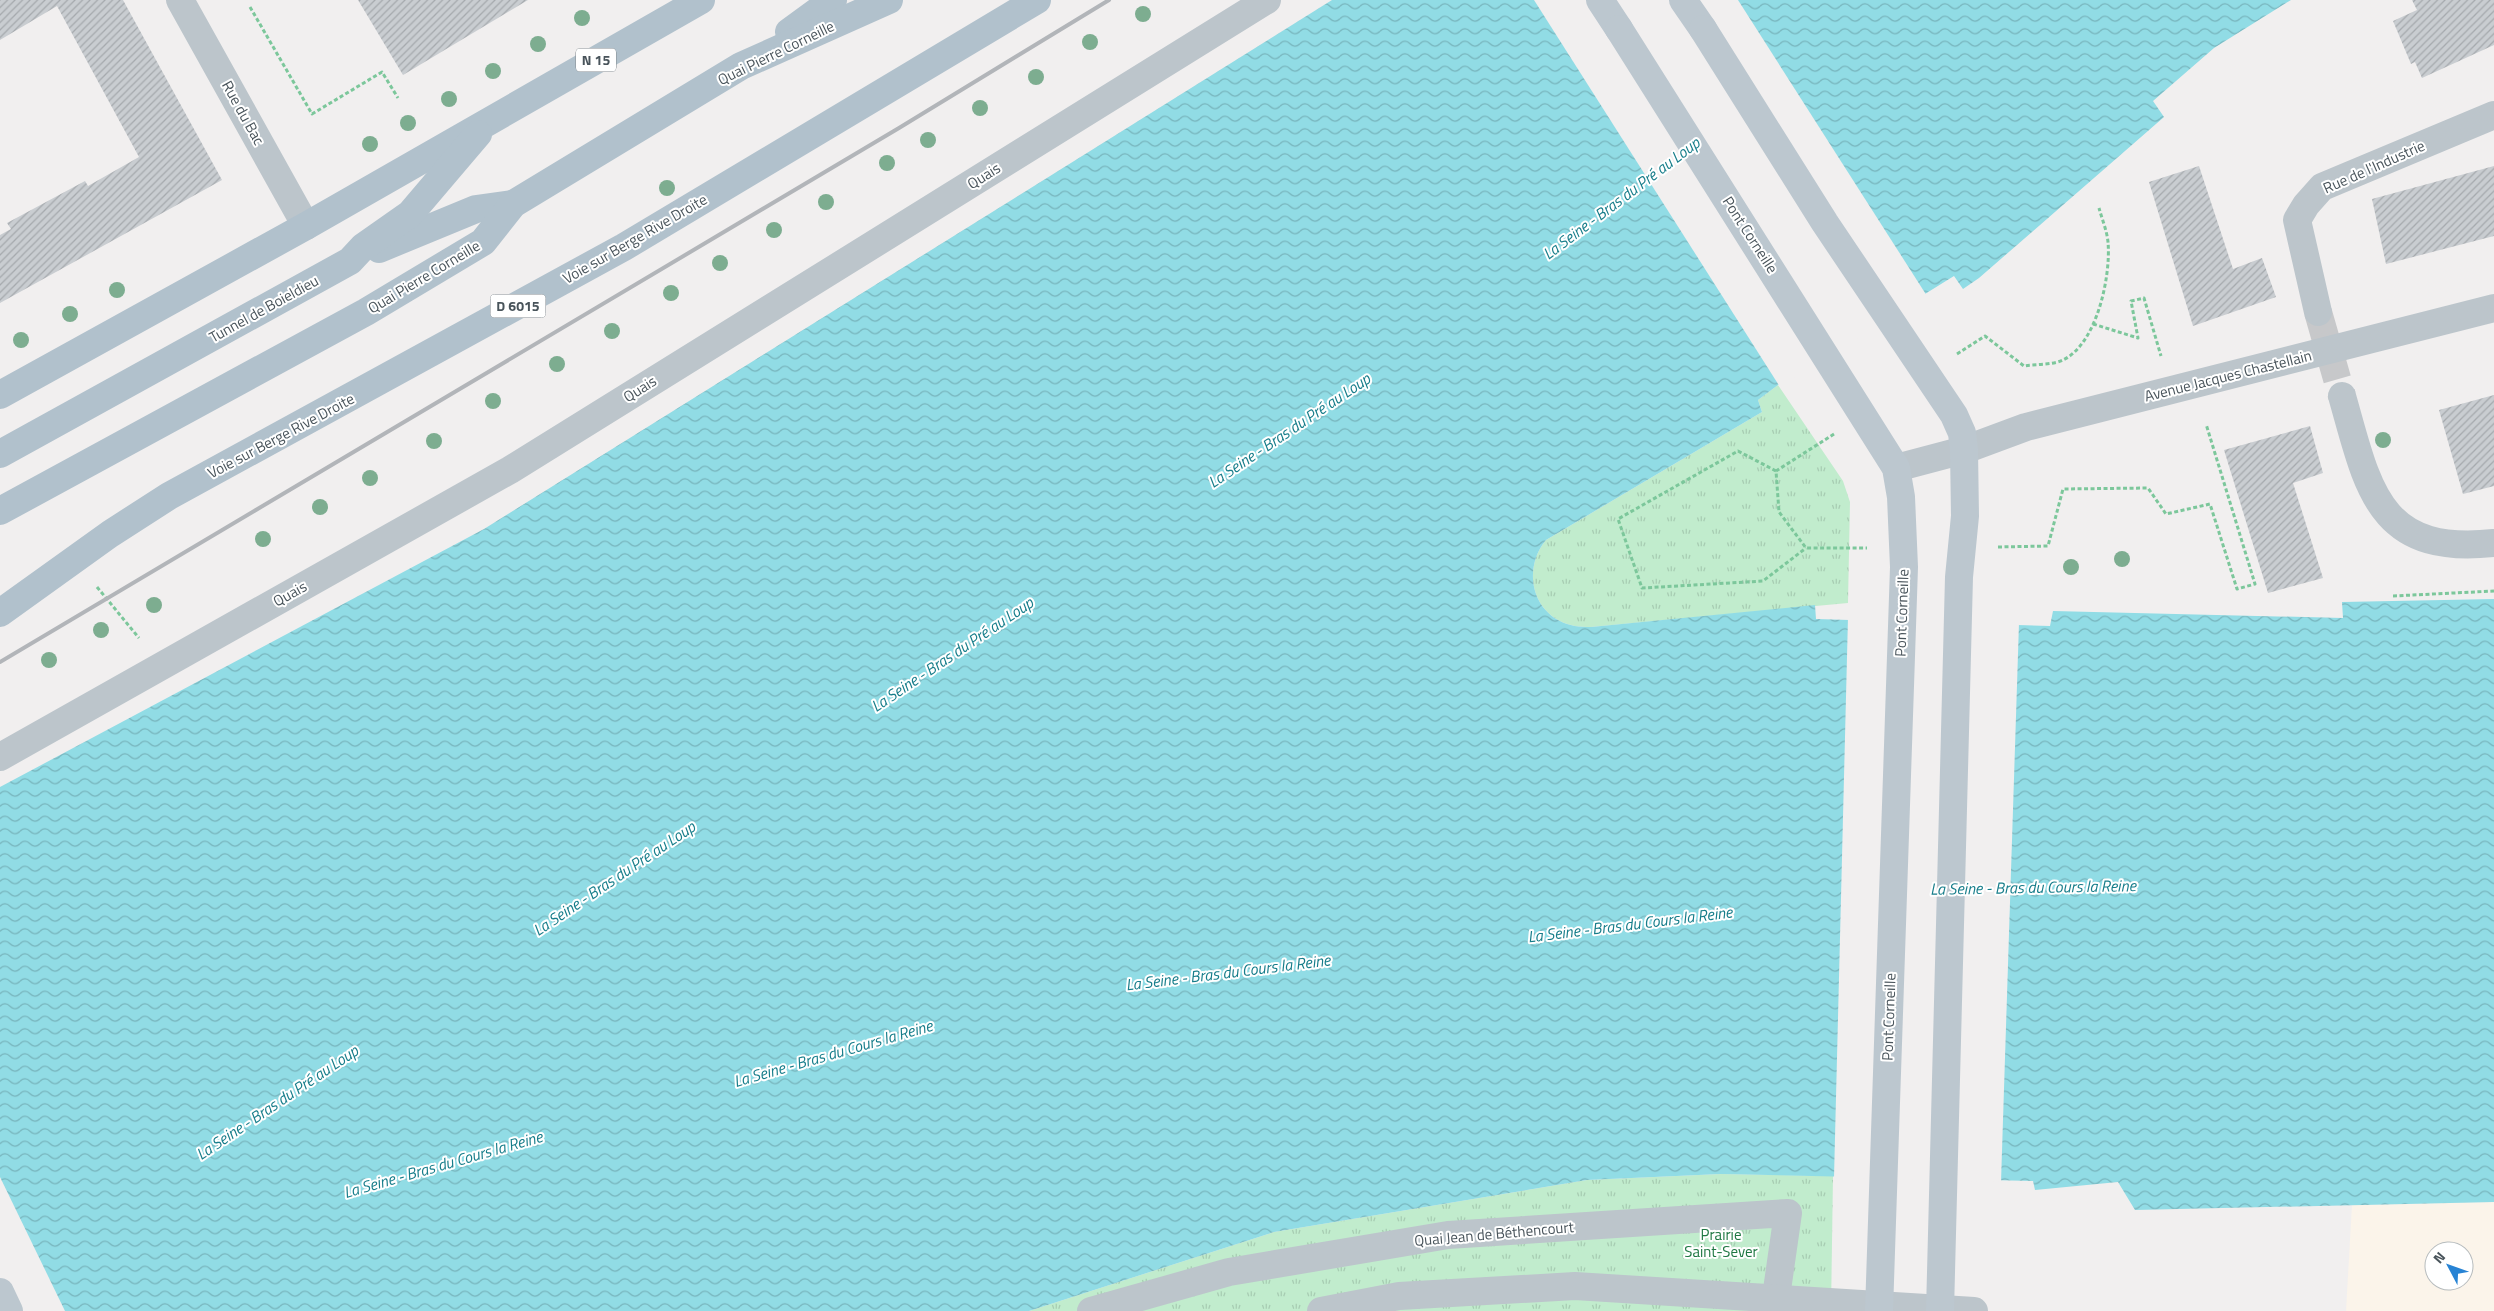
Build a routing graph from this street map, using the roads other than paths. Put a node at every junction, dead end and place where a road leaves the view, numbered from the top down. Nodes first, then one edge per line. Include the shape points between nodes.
1 (701, 0) edge
2 (833, 0) edge
3 (889, 0) edge
4 (1037, 0) edge
5 (1267, 0) edge
6 (1600, 0) edge
7 (1683, 0) edge
8 (189, 3) edge
9 (741, 66) junction
10 (2494, 115) edge
11 (491, 119) junction
12 (513, 204) junction
13 (306, 226) junction
14 (350, 261) junction
15 (2494, 308) edge
16 (2318, 312) tunnel mouth
17 (0, 395) edge
18 (2342, 396) tunnel mouth
19 (1964, 450) junction
20 (0, 454) edge
21 (1896, 468) junction
22 (0, 511) edge
23 (2494, 543) edge
24 (0, 612) edge
25 (0, 758) edge
26 (0, 1292) edge
27 (1776, 1297) junction
28 (9, 1311) edge
29 (1091, 1311) edge
30 (1320, 1311) edge
31 (1879, 1311) edge
32 (1940, 1311) edge
33 (1974, 1311) edge

1 - 11 main road, N 15
2 - 9 main road
3 - 9 main road, Quai Pierre Corneille
4 - 24 main road, Voie sur Berge Rive Droite / D 6015 via 624,247 169,496
5 - 25 street, Quais via 510,470
6 - 21 main road, Pont Corneille, bridge
7 - 19 main road, bridge via 1825,223 1954,415 1962,432
8 - 13 street, Rue du Bac
9 - 12 main road, Quai Pierre Corneille
10 - 16 street, Rue de l'Industrie via 2322,187 2297,220
11 - 13 main road
11 - 14 main road, Tunnel de Boieldieu via 410,214 363,247
12 - 14 main road via 476,209
12 - 22 main road, Quai Pierre Corneille via 483,242 366,312
13 - 17 main road
14 - 20 main road, Tunnel de Boieldieu
15 - 19 street, Avenue Jacques Chastellain, bridge via 2026,428
18 - 23 street via 2365,479 2376,500 2392,519 2412,533 2438,542 2471,546
19 - 21 street, Avenue Jacques Chastellain
19 - 32 main road, bridge via 1965,516 1959,577
21 - 31 main road, Pont Corneille, bridge via 1901,497 1904,567
26 - 28 main road
27 - 29 street, Quai Jean de Béthencourt via 1788,1213 1448,1235 1229,1272
27 - 30 street via 1575,1286 1399,1296
27 - 33 street

